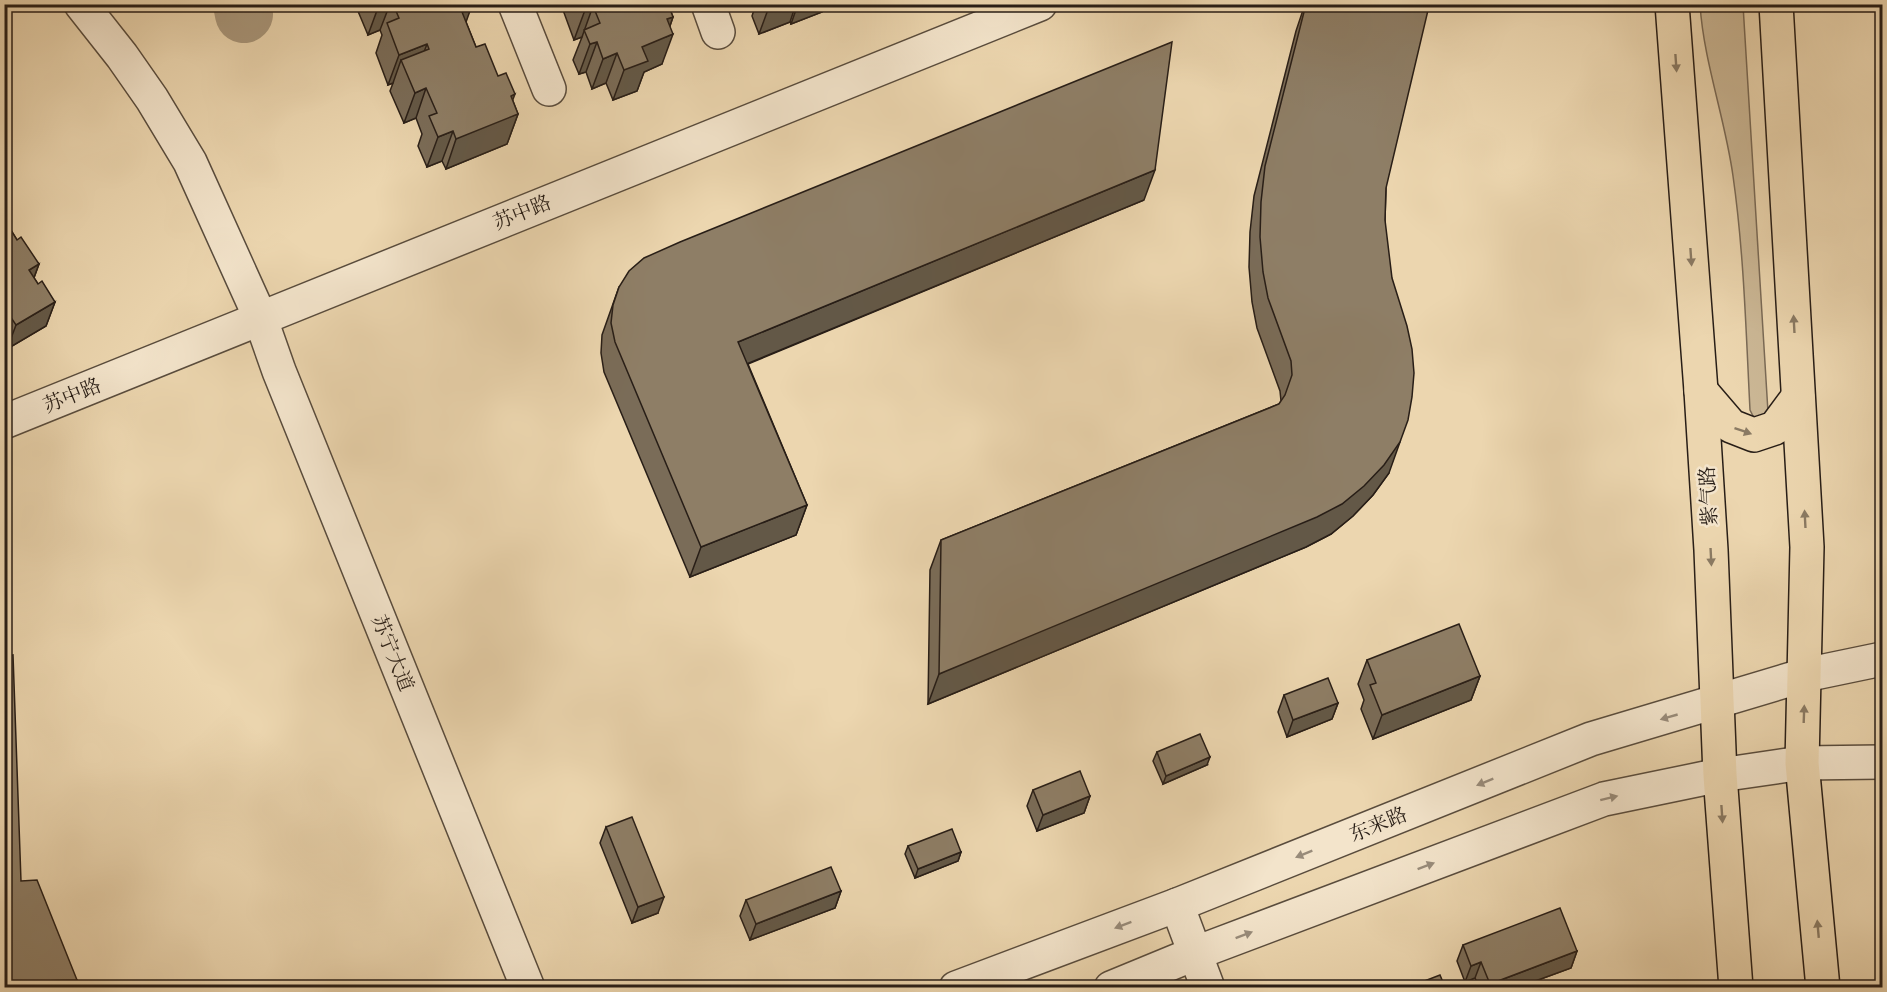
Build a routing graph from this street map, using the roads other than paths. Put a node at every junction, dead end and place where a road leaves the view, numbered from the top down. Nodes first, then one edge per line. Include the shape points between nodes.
1 (81, 4) edge
2 (515, 4) edge
3 (1040, 4) edge
4 (1672, 4) edge
5 (1776, 4) edge
6 (549, 89) dead end
7 (260, 318) junction
8 (1701, 391) junction
9 (1798, 397) junction
10 (4, 422) edge
11 (1882, 659) edge
12 (1805, 675) junction
13 (1718, 703) junction
14 (1882, 762) edge
15 (1802, 763) junction
16 (1720, 775) junction
17 (1177, 905) junction
18 (1196, 953) junction
19 (528, 987) edge
20 (956, 987) edge
21 (1111, 987) edge
22 (1208, 987) edge
23 (1736, 987) edge
24 (1823, 987) edge

1 - 7 street, 苏宁大道 via 146,90 190,162
2 - 6 street
3 - 7 street, 苏中路
4 -> 8 main road, 紫气路
9 -> 5 main road
7 - 10 street, 苏中路
7 - 19 street, 苏宁大道
8 -> 9 main road via 1731,426 1754,435 1775,428
8 -> 13 main road, 紫气路
12 -> 9 main road via 1807,547
11 - 12 street, 东来路
12 - 13 street, 东来路
15 -> 12 main road
13 - 16 main road, 紫气路
13 -> 17 street, 东来路 via 1591,739
14 - 15 street
15 - 16 street
24 -> 15 main road
18 -> 16 street via 1604,799
16 -> 23 main road, 紫气路
17 - 18 street
17 -> 20 street, 东来路
18 - 21 street
18 - 22 street

